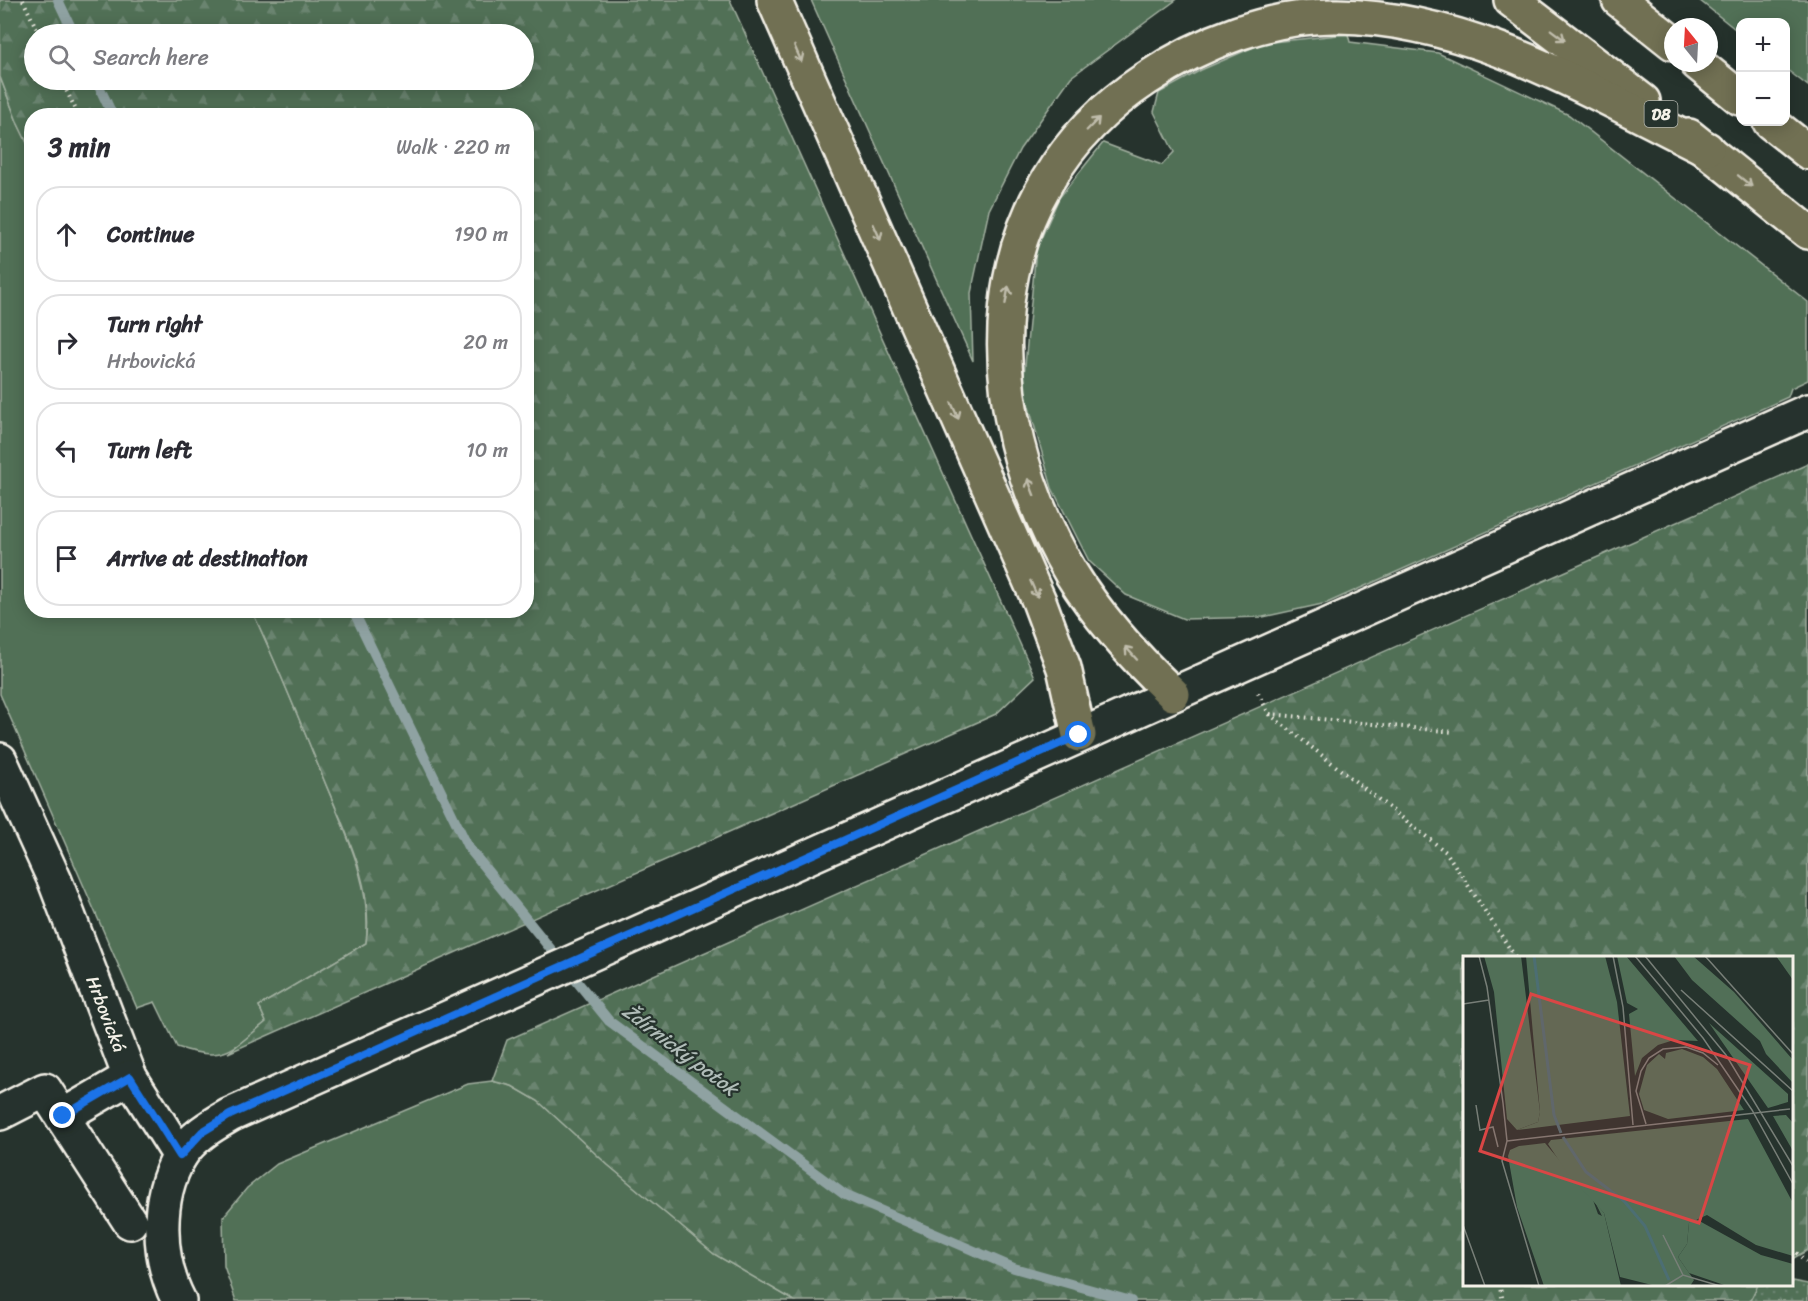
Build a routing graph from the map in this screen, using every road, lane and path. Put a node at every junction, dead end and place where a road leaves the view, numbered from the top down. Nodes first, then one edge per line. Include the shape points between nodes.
1 (23, 0) edge
2 (774, 0) edge
3 (1511, 0) edge
4 (1619, 0) edge
5 (34, 24) edge
6 (1664, 36) edge
7 (1708, 72) edge
8 (66, 90) edge
9 (1736, 95) edge
10 (75, 108) edge
11 (1775, 126) edge
12 (1707, 149) junction
13 (1808, 152) edge
14 (1808, 232) edge
15 (1808, 411) edge
16 (1173, 694) junction
17 (1454, 732) dead end
18 (1079, 735) junction
19 (0, 760) edge
20 (1515, 956) edge
21 (130, 1077) junction
22 (0, 1113) edge
23 (63, 1116) junction
24 (180, 1156) junction
25 (130, 1222) dead end
26 (1793, 1251) edge
27 (1808, 1263) edge
28 (1499, 1286) edge
29 (179, 1301) edge
30 (1503, 1301) edge

1 - 5 path
2 -> 18 highway via 1039,601 1064,668
3 -> 12 highway, D8
4 - 6 highway
7 - 9 highway
8 - 10 path
11 - 13 highway
12 -> 14 highway, D8
16 -> 12 highway via 1133,656 1072,575 1024,470 1009,398 1005,308 1021,233 1039,195 1089,128 1123,94 1203,47 1247,30 1335,15 1433,26 1490,45
15 - 16 street
16 - 18 street
17 - 20 path via 1269,714 1446,852
18 - 24 street via 230,1115 202,1132
19 - 21 street, Hrbovická via 55,881
21 - 23 street
21 - 24 street, Hrbovická
22 - 23 street via 45,1090
23 - 25 street
24 - 29 street via 167,1190 161,1228 166,1265
26 - 27 path
28 - 30 path

